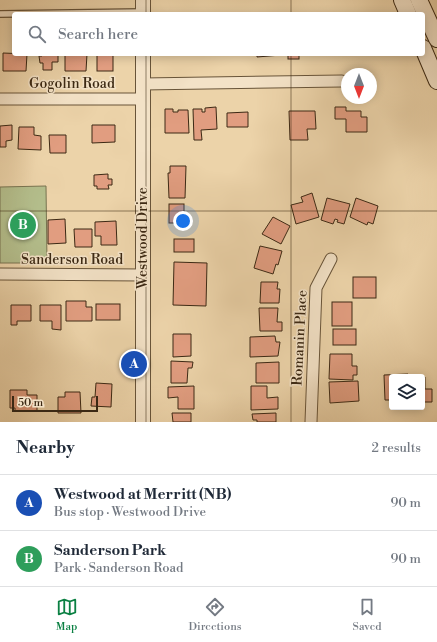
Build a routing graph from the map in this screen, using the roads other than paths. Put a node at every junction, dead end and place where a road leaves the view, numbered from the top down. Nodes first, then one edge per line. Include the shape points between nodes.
1 (402, 0) edge
2 (420, 0) edge
3 (143, 9) edge
4 (57, 12) edge
5 (407, 12) edge
6 (0, 14) edge
7 (12, 14) edge
8 (437, 40) edge
9 (425, 53) edge
10 (143, 56) edge
11 (437, 80) edge
12 (341, 81) edge
13 (143, 84) junction
14 (0, 99) edge
15 (144, 99) junction
16 (331, 259) dead end
17 (0, 274) edge
18 (143, 275) junction
19 (143, 422) edge
20 (311, 422) edge

1 - 5 main road
2 - 8 main road
3 - 4 lane
6 - 7 lane
9 - 11 main road
10 - 13 street, Westwood Drive
12 - 13 street
13 - 15 street, Westwood Drive
14 - 15 street, Gogolin Road
15 - 18 street, Westwood Drive
16 - 20 street, Romanin Place via 316,288
17 - 18 street, Sanderson Road
18 - 19 street, Westwood Drive

